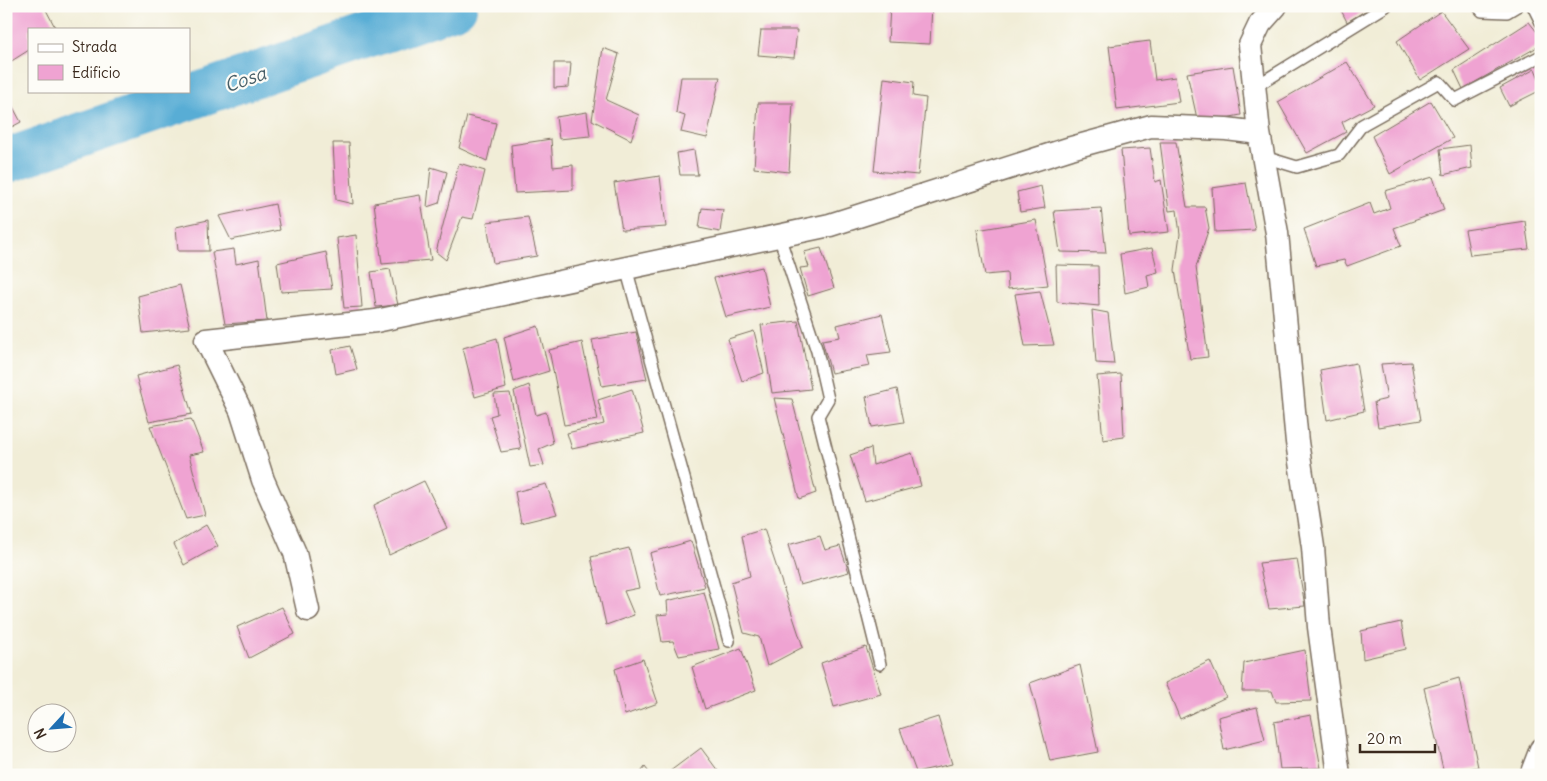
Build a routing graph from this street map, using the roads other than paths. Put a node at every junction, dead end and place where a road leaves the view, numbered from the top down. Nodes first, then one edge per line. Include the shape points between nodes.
1 (1276, 6) edge
2 (1386, 6) edge
3 (1478, 6) edge
4 (1517, 6) edge
5 (1533, 6) edge
6 (1541, 22) edge
7 (1541, 56) edge
8 (1253, 88) junction
9 (1259, 133) junction
10 (1264, 157) junction
11 (779, 236) junction
12 (626, 268) junction
13 (308, 610) dead end
14 (729, 641) dead end
15 (880, 664) dead end
16 (1541, 749) edge
17 (1339, 775) edge
18 (1531, 775) edge

1 - 8 street via 1260,24 1250,45
2 - 8 lane
3 - 4 lane via 1482,11 1507,12
5 - 6 lane
7 - 10 lane via 1455,100 1439,82 1362,125 1339,155 1297,167
8 - 9 street
9 - 10 street
9 - 11 street via 1226,128 1151,126 1071,148 830,225
10 - 17 street via 1277,233 1297,442 1313,547 1319,627
11 - 12 street
11 - 15 lane via 817,351 828,399 818,416
12 - 13 street via 376,321 206,340 241,411 263,480 295,553
12 - 14 lane
16 - 18 street

